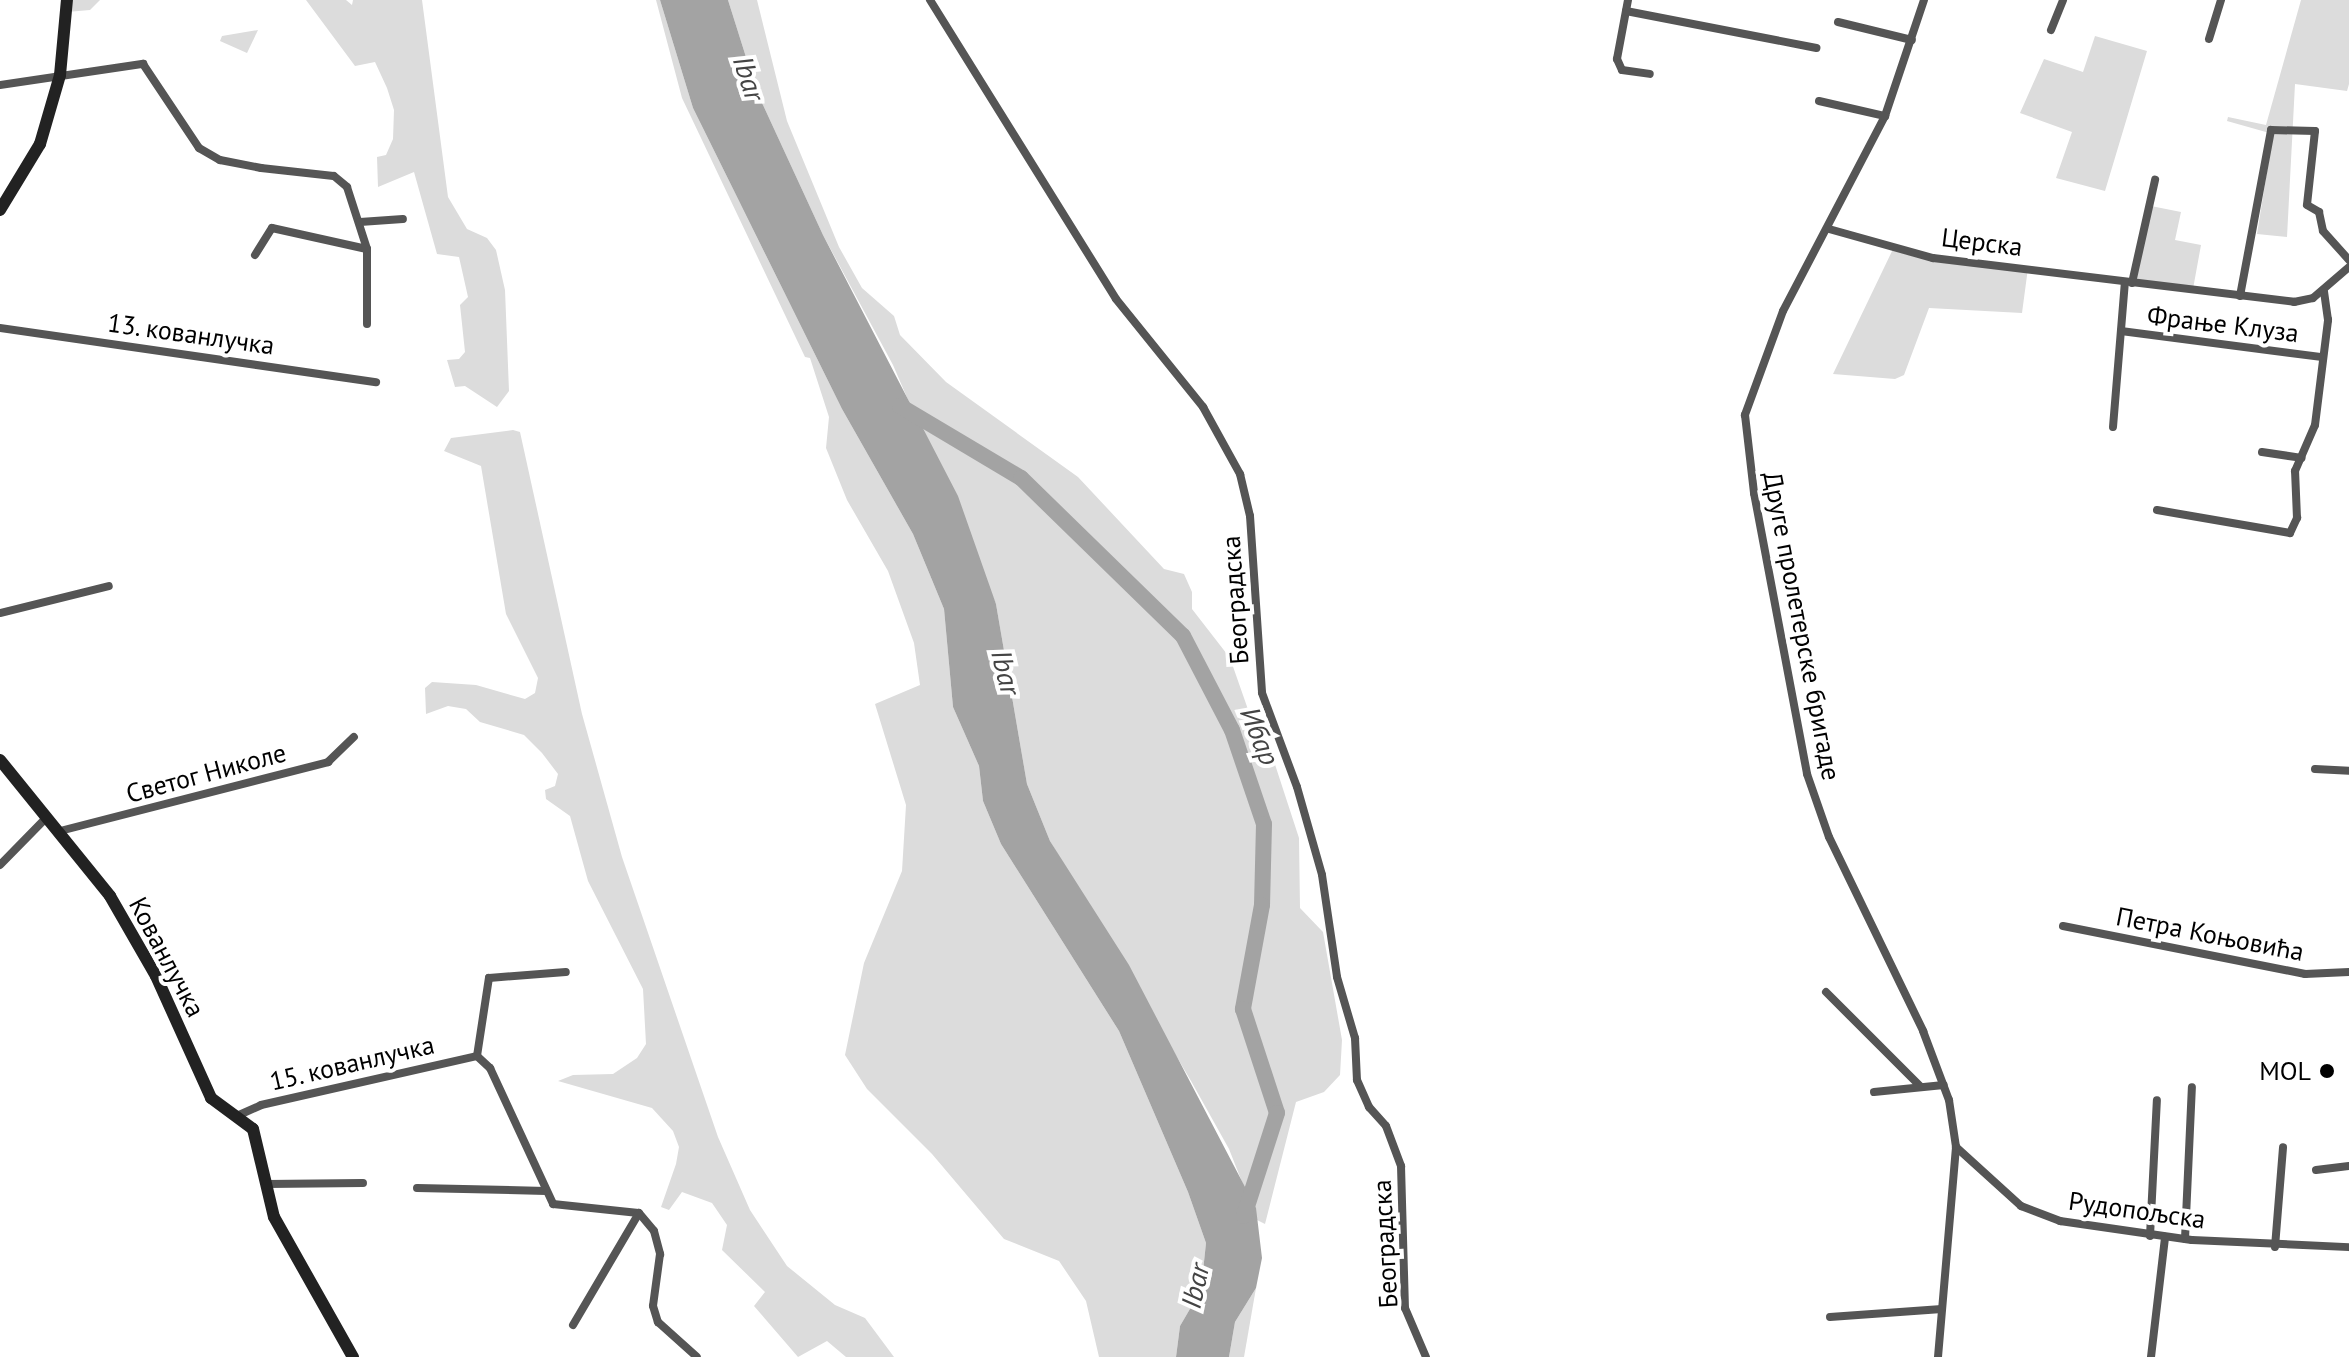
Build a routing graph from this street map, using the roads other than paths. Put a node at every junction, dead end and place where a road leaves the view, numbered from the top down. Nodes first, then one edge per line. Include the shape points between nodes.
1 (67, 0) edge
2 (930, 0) edge
3 (1628, 0) edge
4 (1924, 0) edge
5 (2063, 0) edge
6 (2221, 0) edge
7 (1626, 11) junction
8 (1838, 22) dead end
9 (2051, 30) dead end
10 (2209, 39) dead end
11 (1912, 40) junction
12 (1816, 48) dead end
13 (1650, 74) dead end
14 (60, 75) junction
15 (0, 85) edge
16 (1819, 101) dead end
17 (1885, 116) junction
18 (2155, 180) dead end
19 (0, 210) edge
20 (403, 219) dead end
21 (360, 222) junction
22 (1829, 229) junction
23 (367, 249) junction
24 (255, 255) dead end
25 (2349, 260) edge
26 (2349, 267) edge
27 (2129, 282) junction
28 (2324, 290) junction
29 (2240, 296) junction
30 (367, 324) dead end
31 (0, 328) edge
32 (2121, 331) junction
33 (2320, 357) junction
34 (376, 382) dead end
35 (2113, 427) dead end
36 (2262, 452) dead end
37 (2302, 458) junction
38 (2157, 510) dead end
39 (109, 586) dead end
40 (0, 613) edge
41 (354, 737) dead end
42 (0, 760) edge
43 (2315, 769) dead end
44 (2349, 771) edge
45 (47, 817) junction
46 (60, 831) junction
47 (0, 865) edge
48 (2063, 926) dead end
49 (566, 972) dead end
50 (2349, 972) edge
51 (1826, 992) dead end
52 (477, 1056) junction
53 (1944, 1085) junction
54 (1921, 1087) junction
55 (2192, 1087) dead end
56 (1874, 1092) dead end
57 (2157, 1100) dead end
58 (239, 1115) junction
59 (1956, 1147) junction
60 (2283, 1147) dead end
61 (2349, 1166) edge
62 (2316, 1170) dead end
63 (363, 1183) dead end
64 (267, 1184) junction
65 (417, 1188) dead end
66 (546, 1191) junction
67 (639, 1213) junction
68 (2150, 1236) junction
69 (2165, 1237) junction
70 (2185, 1239) junction
71 (2275, 1247) junction
72 (2349, 1247) edge
73 (1942, 1309) junction
74 (1830, 1317) dead end
75 (573, 1325) dead end
76 (352, 1357) edge
77 (697, 1357) edge
78 (1426, 1357) edge
79 (1938, 1357) edge
80 (2151, 1357) edge

1 - 14 street
2 - 78 street, Београдска via 1116,299 1203,407 1240,474 1250,516 1262,693 1322,875 1337,977 1355,1038 1357,1080 1369,1107 1386,1126 1401,1166 1405,1308
3 - 7 street
4 - 11 street, Друге пролетерске бригаде
5 - 9 street
6 - 10 street
7 - 12 street
7 - 13 street via 1617,59 1622,70
8 - 11 street
11 - 17 street, Друге пролетерске бригаде
14 - 15 street
14 - 19 street via 40,144
14 - 21 street via 135,64 149,67 179,124 199,148 220,160 334,176 347,187
16 - 17 street
17 - 22 street, Друге пролетерске бригаде
18 - 27 street
20 - 21 street
21 - 23 street
22 - 27 street, Церска via 1933,258
22 - 53 street, Друге пролетерске бригаде via 1762,360 1745,415 1748,445 1807,774 1829,837
23 - 24 street via 272,228
23 - 30 street
25 - 29 street via 2323,231 2319,212 2306,202 2315,131 2271,130
26 - 28 street, Церска
27 - 29 street, Церска
27 - 32 street
28 - 29 street, Церска via 2294,302
28 - 33 street via 2328,320
31 - 34 street, 13. кованлучка
32 - 33 street, Фрање Клуза
32 - 35 street
33 - 37 street via 2315,425
36 - 37 street
37 - 38 street via 2295,471 2296,525 2290,533
39 - 40 street
41 - 46 street, Светог Николе via 328,762
42 - 45 street, Кованлучка
43 - 44 street
45 - 46 street, Кованлучка
45 - 47 street
46 - 58 street, Кованлучка via 110,896 156,976 211,1098
48 - 50 street, Петра Коњовића via 2305,974
49 - 52 street, 15. кованлучка via 489,978
51 - 54 street
52 - 58 street, 15. кованлучка via 266,1104
52 - 66 street, 15. кованлучка via 490,1068
53 - 54 street
53 - 59 street, Друге пролетерске бригаде
54 - 56 street
55 - 70 street
57 - 68 street
58 - 64 street, Кованлучка via 253,1129
59 - 68 street, Рудопољска via 2021,1206 2060,1221
59 - 73 street
60 - 71 street
61 - 62 street
63 - 64 street
64 - 76 street, Кованлучка via 283,1238
65 - 66 street
66 - 67 street via 553,1204 565,1208
67 - 75 street
67 - 77 street via 654,1231 660,1254 653,1306 658,1322
68 - 69 street, Рудопољска
69 - 70 street, Рудопољска
69 - 80 street
70 - 71 street, Рудопољска
71 - 72 street, Рудопољска
73 - 74 street
73 - 79 street

